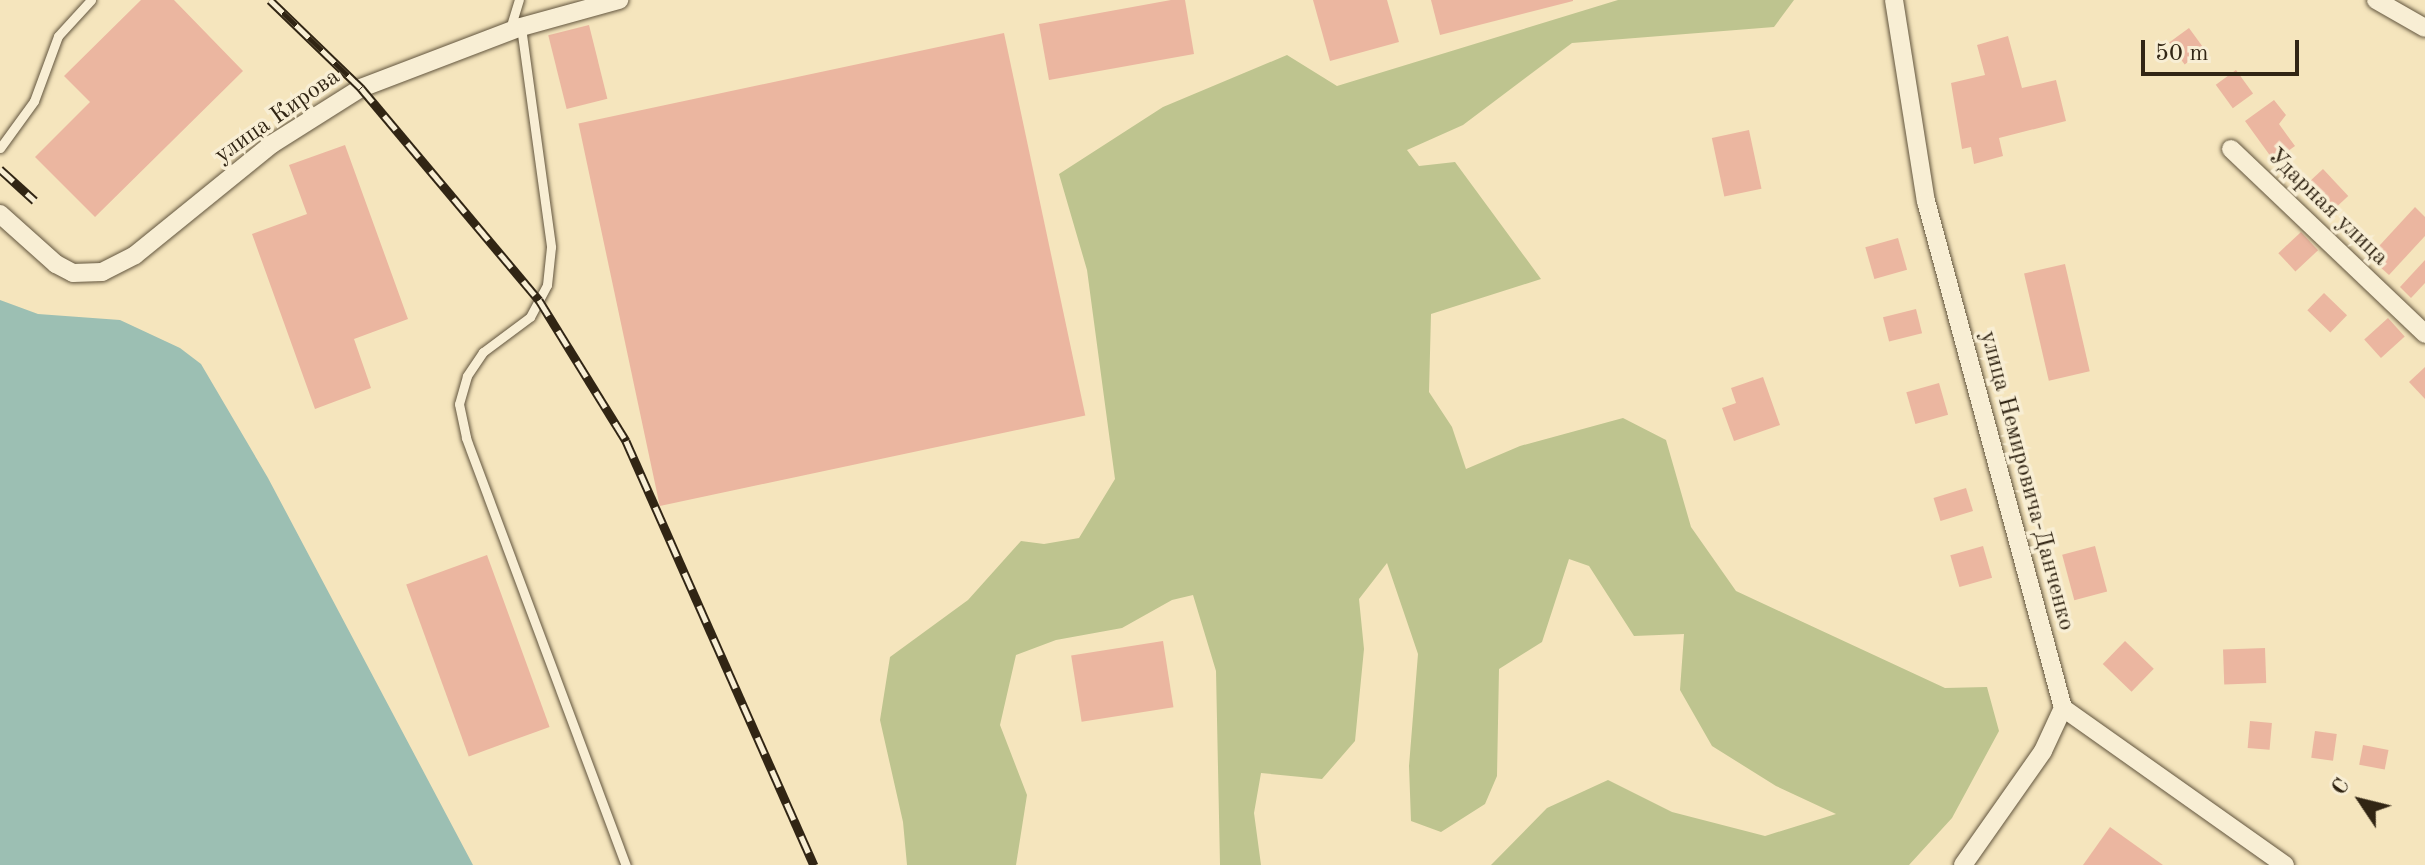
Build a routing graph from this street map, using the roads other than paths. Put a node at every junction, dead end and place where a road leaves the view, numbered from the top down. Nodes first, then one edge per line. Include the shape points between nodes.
1 (91, 0) edge
2 (519, 0) edge
3 (619, 0) edge
4 (1894, 0) edge
5 (2376, 0) edge
6 (2418, 23) edge
7 (515, 30) junction
8 (0, 148) edge
9 (2231, 149) dead end
10 (0, 214) edge
11 (2425, 334) edge
12 (2063, 708) junction
13 (626, 865) edge
14 (1963, 865) edge
15 (2285, 865) edge

1 - 8 lane via 58,36 34,101
2 - 7 lane
3 - 7 street, улица Кирова
4 - 12 street, улица Немировича-Данченко via 1926,201
5 - 6 street
7 - 10 street, улица Кирова via 361,88 272,144 135,255 102,272 73,273 56,264
7 - 13 lane via 551,247 547,285 530,317 483,352 467,376 459,404 466,438
9 - 11 street, Ударная улица
12 - 14 street via 2043,751
12 - 15 street

